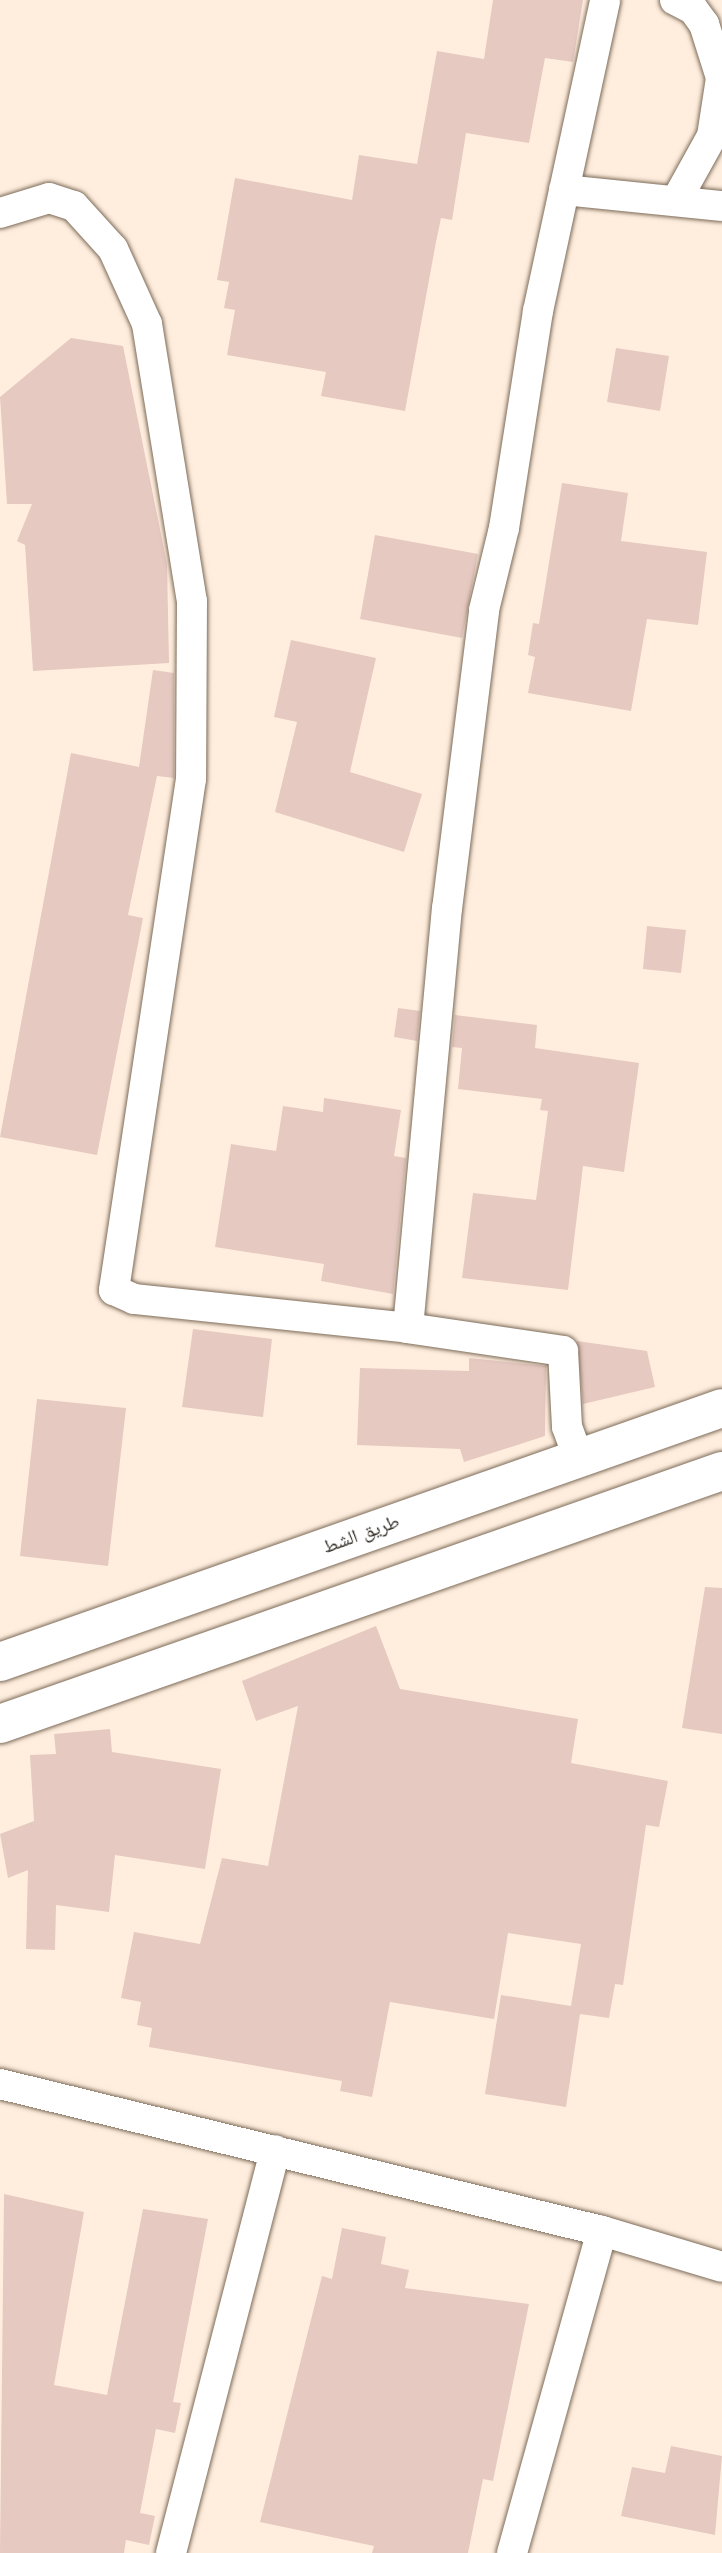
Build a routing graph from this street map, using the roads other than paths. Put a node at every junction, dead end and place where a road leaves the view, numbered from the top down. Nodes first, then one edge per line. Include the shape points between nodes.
1 (605, 0) edge
2 (675, 0) edge
3 (564, 190) junction
4 (676, 201) junction
5 (722, 206) edge
6 (0, 213) edge
7 (408, 1328) junction
8 (722, 1408) edge
9 (578, 1457) junction
10 (722, 1471) edge
11 (0, 1662) edge
12 (0, 1724) edge
13 (0, 2084) edge
14 (275, 2150) junction
15 (602, 2231) junction
16 (722, 2267) edge
17 (171, 2553) edge
18 (512, 2553) edge

1 - 3 street
2 - 4 street via 693,9 704,24 721,78 712,135
3 - 4 street
3 - 7 street via 484,610 447,909
4 - 5 street
6 - 7 street via 49,198 74,206 114,249 147,324 192,601 191,779 114,1290 134,1299
7 - 9 street via 563,1351 567,1427
8 - 9 highway, طريق الشط
9 - 11 highway, طريق الشط
10 - 12 highway
13 - 14 street
14 - 15 street
14 - 17 street
15 - 16 street
15 - 18 street

